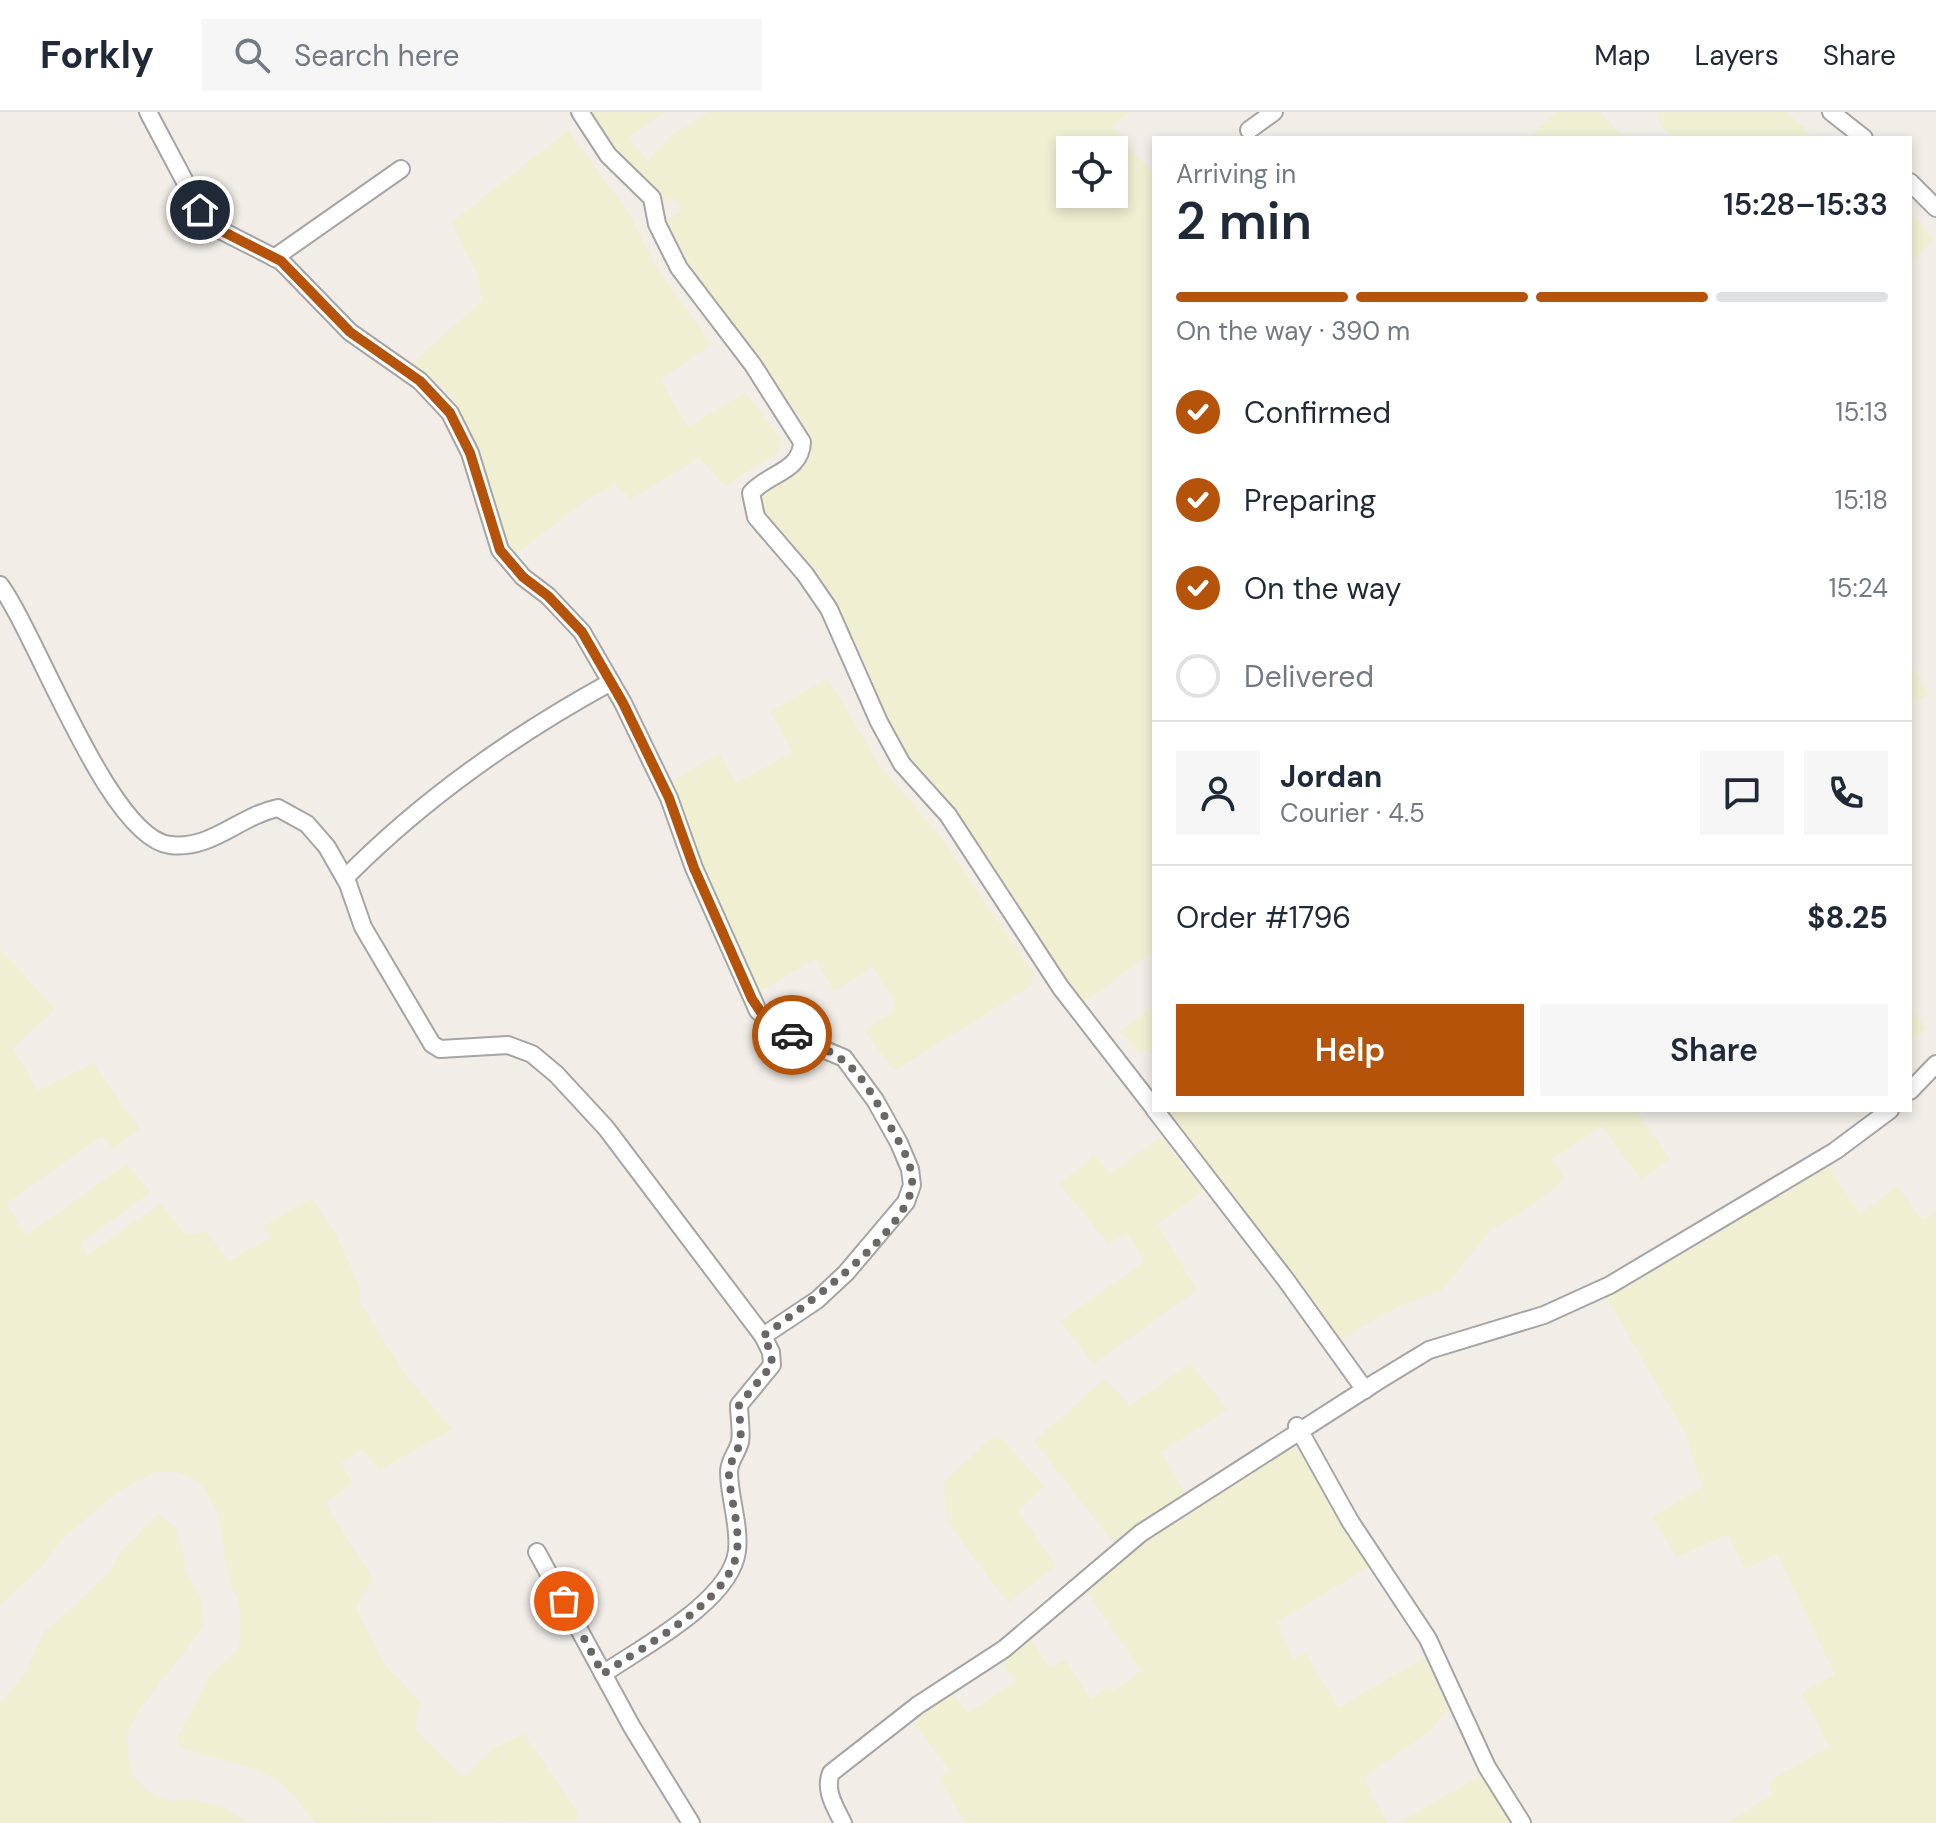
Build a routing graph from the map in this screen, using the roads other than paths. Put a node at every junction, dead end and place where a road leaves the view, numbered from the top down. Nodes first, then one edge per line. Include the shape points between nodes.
1 (148, 112) edge
2 (580, 112) edge
3 (1274, 112) edge
4 (1831, 112) edge
5 (1249, 130) dead end
6 (1861, 136) edge
7 (401, 169) dead end
8 (1912, 184) edge
9 (1936, 208) edge
10 (274, 258) junction
11 (0, 585) edge
12 (611, 682) junction
13 (345, 878) junction
14 (1936, 1064) edge
15 (1912, 1089) edge
16 (1152, 1105) edge
17 (1157, 1112) edge
18 (1887, 1112) edge
19 (763, 1336) junction
20 (1365, 1390) junction
21 (1299, 1430) junction
22 (537, 1552) dead end
23 (603, 1674) junction
24 (691, 1823) edge
25 (843, 1823) edge
26 (1522, 1823) edge

1 - 10 street via 200,210 220,230
2 - 16 street via 608,155 652,198 657,224 679,268 753,365 802,442 794,464 751,493 756,517 829,609 907,771 948,815 1061,988
3 - 5 street
4 - 6 street
7 - 10 street
8 - 9 street
10 - 12 street via 350,332 435,393 464,435 500,550 566,613
11 - 13 street via 25,624 95,766 147,837 169,845 206,841 278,808 318,834
12 - 13 street via 447,790
12 - 19 street via 663,786 758,1011 787,1034 844,1058 875,1100 910,1169 906,1202 873,1244 817,1300
13 - 19 street via 363,927 432,1044 440,1049 508,1045 532,1054 556,1074 606,1128
14 - 15 street
17 - 20 street
18 - 20 street via 1835,1151 1610,1285 1544,1315 1429,1350
19 - 23 street via 772,1365 739,1405 740,1441 730,1463 738,1535 730,1573 690,1614
20 - 21 street
21 - 25 street via 1141,1533 1004,1649 918,1705 831,1773 830,1797
21 - 26 street via 1350,1521 1428,1639 1487,1767
22 - 23 street
23 - 24 street

